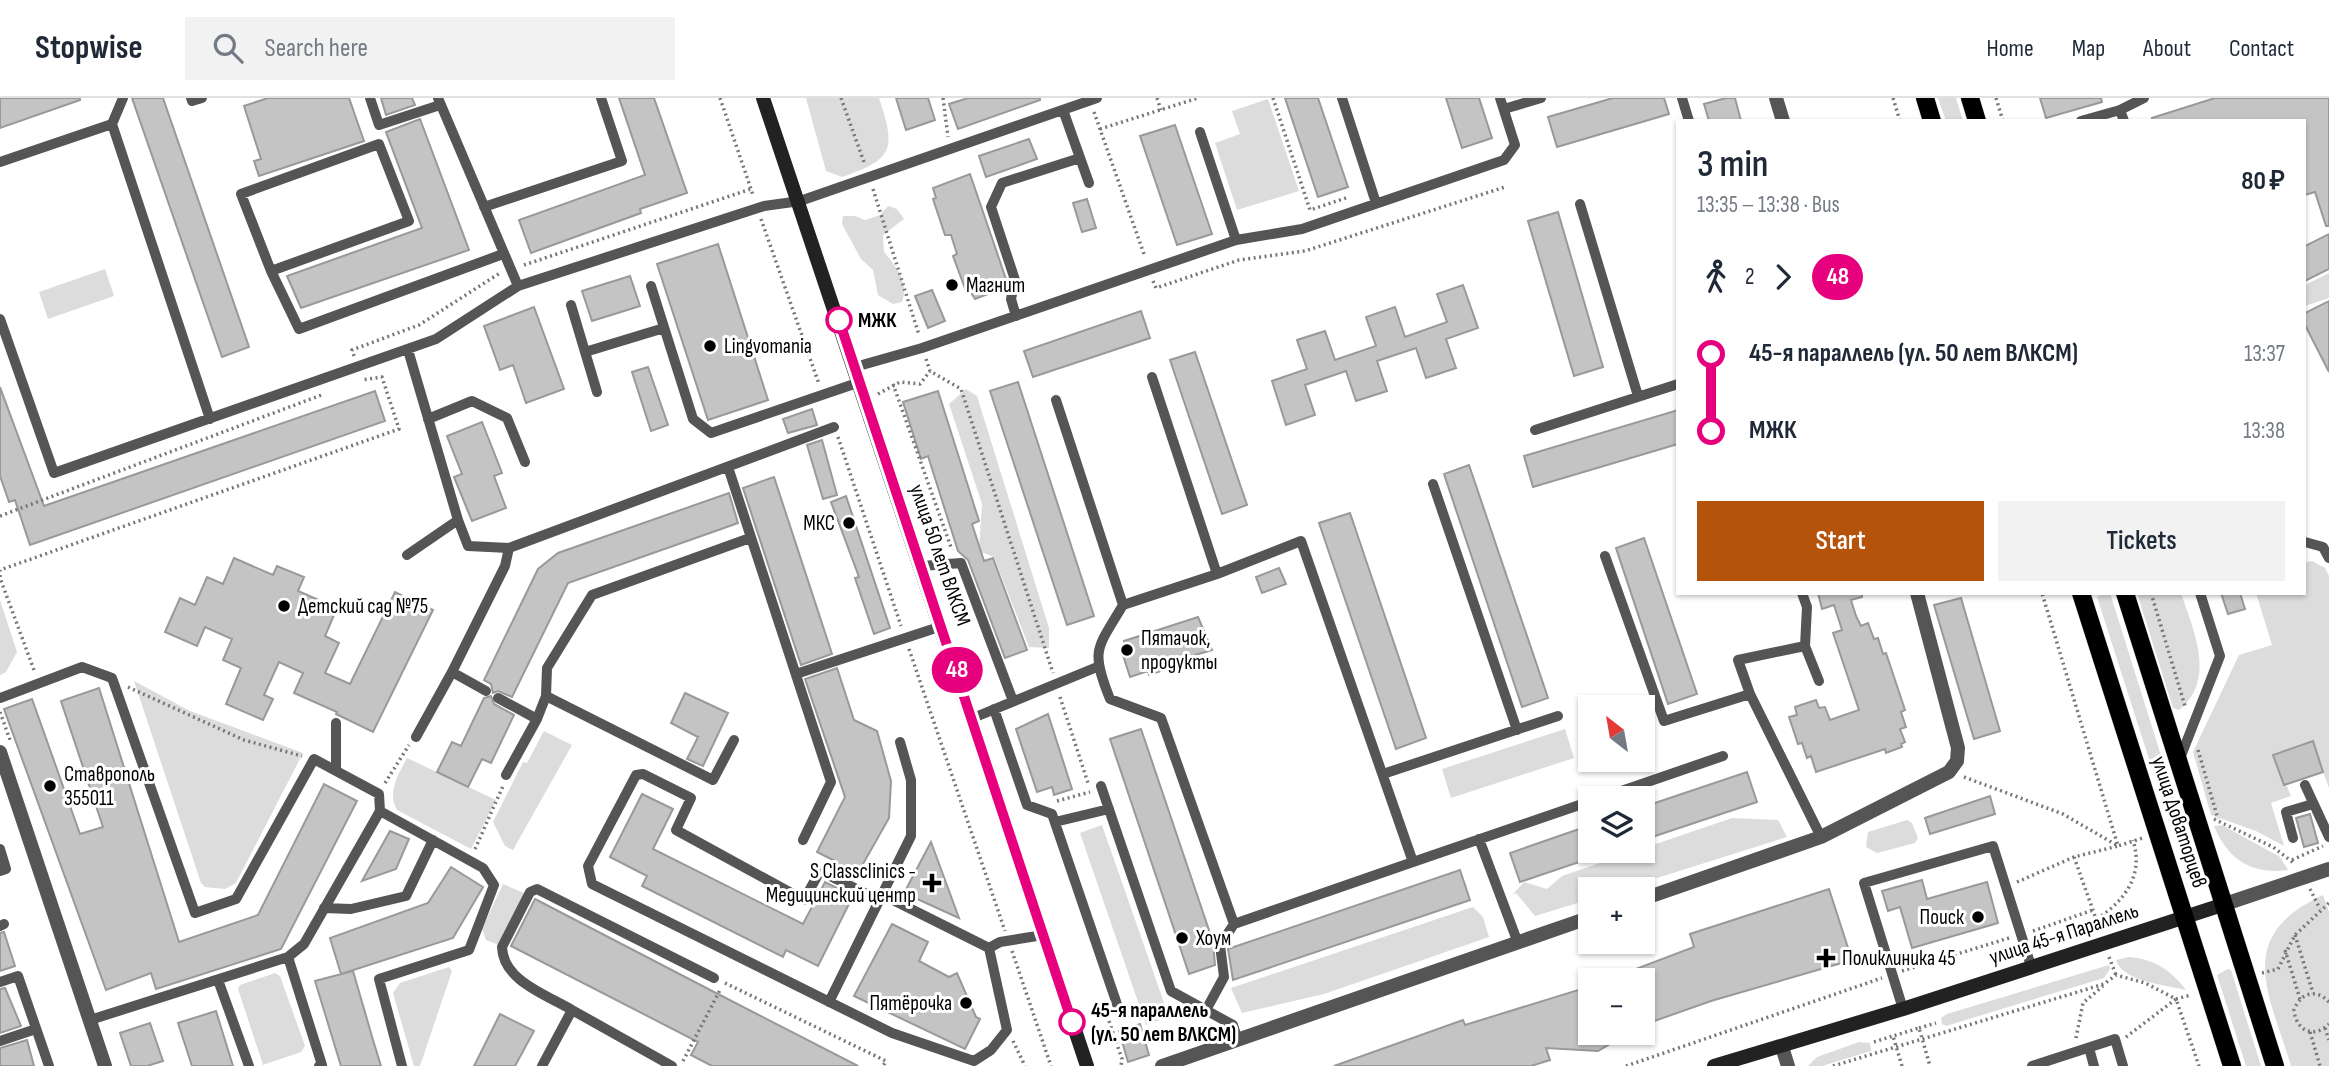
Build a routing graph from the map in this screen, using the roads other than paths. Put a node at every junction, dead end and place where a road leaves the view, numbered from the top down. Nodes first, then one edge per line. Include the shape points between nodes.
1 (123, 98) edge
2 (191, 98) edge
3 (202, 98) edge
4 (370, 98) edge
5 (601, 98) edge
6 (764, 98) edge
7 (1342, 98) edge
8 (1500, 98) edge
9 (1541, 98) edge
10 (1682, 98) edge
11 (1776, 98) edge
12 (1925, 98) edge
13 (1970, 98) edge
14 (1092, 99) edge
15 (2147, 99) edge
16 (439, 101) edge
17 (1504, 109) junction
18 (1063, 110) junction
19 (2122, 116) edge
20 (1688, 119) edge
21 (1782, 119) edge
22 (1931, 119) edge
23 (1976, 119) edge
24 (2097, 119) edge
25 (112, 124) junction
26 (1200, 132) dead end
27 (1080, 158) junction
28 (0, 162) edge
29 (1089, 183) dead end
30 (800, 201) junction
31 (1376, 204) junction
32 (1580, 204) dead end
33 (484, 207) junction
34 (1236, 240) junction
35 (503, 254) junction
36 (271, 271) junction
37 (518, 286) junction
38 (651, 286) dead end
39 (571, 305) dead end
40 (1016, 316) junction
41 (0, 319) edge
42 (664, 328) junction
43 (408, 350) junction
44 (585, 352) junction
45 (855, 367) junction
46 (1152, 377) dead end
47 (860, 382) junction
48 (1676, 385) edge
49 (597, 392) dead end
50 (1638, 396) junction
51 (1056, 400) dead end
52 (210, 419) junction
53 (428, 419) junction
54 (834, 427) road end
55 (1535, 430) dead end
56 (525, 462) dead end
57 (729, 467) junction
58 (1433, 484) dead end
59 (458, 520) junction
60 (750, 538) junction
61 (2306, 542) edge
62 (2326, 546) edge
63 (509, 548) junction
64 (407, 555) dead end
65 (1605, 556) dead end
66 (2329, 558) edge
67 (922, 566) junction
68 (1217, 574) junction
69 (1803, 595) edge
70 (1918, 595) edge
71 (2082, 595) edge
72 (2126, 595) edge
73 (2201, 595) edge
74 (1123, 606) junction
75 (942, 626) junction
76 (1805, 646) junction
77 (1097, 667) junction
78 (452, 672) junction
79 (796, 674) junction
80 (1819, 681) dead end
81 (486, 691) dead end
82 (1750, 694) junction
83 (546, 695) junction
84 (0, 698) edge
85 (498, 698) dead end
86 (1013, 701) junction
87 (994, 709) junction
88 (1558, 716) dead end
89 (973, 718) junction
90 (537, 719) junction
91 (336, 723) dead end
92 (1517, 730) junction
93 (416, 737) road end
94 (734, 740) dead end
95 (900, 742) dead end
96 (0, 752) edge
97 (1723, 757) dead end
98 (2179, 762) junction
99 (336, 770) junction
100 (1382, 774) junction
101 (506, 775) road end
102 (2305, 785) dead end
103 (1101, 786) dead end
104 (1637, 786) edge
105 (2313, 804) junction
106 (1578, 805) edge
107 (1109, 809) junction
108 (380, 811) junction
109 (1055, 822) junction
110 (2328, 835) edge
111 (1821, 837) junction
112 (2293, 838) dead end
113 (1479, 839) junction
114 (433, 840) junction
115 (803, 840) dead end
116 (0, 849) edge
117 (1413, 862) junction
118 (2329, 869) edge
119 (0, 871) edge
120 (1655, 895) edge
121 (878, 900) junction
122 (2225, 904) junction
123 (324, 908) junction
124 (2186, 917) junction
125 (1578, 922) edge
126 (1234, 924) junction
127 (1043, 935) junction
128 (1518, 943) junction
129 (989, 948) junction
130 (288, 957) junction
131 (2031, 966) junction
132 (218, 980) junction
133 (719, 981) road end
134 (0, 982) edge
135 (829, 1002) junction
136 (1903, 1009) junction
137 (572, 1010) junction
138 (1206, 1010) junction
139 (1120, 1013) dead end
140 (90, 1020) junction
141 (36, 1029) junction
142 (0, 1041) edge
143 (1238, 1041) junction
144 (1782, 1047) junction
145 (2089, 1048) junction
146 (973, 1063) edge
147 (2046, 1064) edge
148 (101, 1065) edge
149 (49, 1066) edge
150 (249, 1066) edge
151 (319, 1066) edge
152 (402, 1066) edge
153 (542, 1066) edge
154 (672, 1066) edge
155 (1087, 1066) edge
156 (1162, 1066) edge
157 (1714, 1066) edge
158 (1788, 1066) edge
159 (2032, 1066) edge
160 (2094, 1066) edge
161 (2123, 1066) edge
162 (2232, 1066) edge
163 (2275, 1066) edge

1 - 25 lane
2 - 3 lane
4 - 16 lane via 379,125
5 - 33 lane via 622,161
6 - 30 street, улица 50 лет ВЛКСМ
7 - 31 lane
8 - 17 lane
9 - 17 lane
10 - 20 lane
11 - 21 street
12 - 22 main road
13 - 23 main road
14 - 18 lane
15 - 19 lane
16 - 33 lane
17 - 31 lane via 1515,145 1504,160
18 - 27 lane
18 - 30 lane
19 - 24 lane
25 - 28 lane
25 - 52 lane
26 - 34 lane
27 - 29 lane
27 - 40 lane via 1002,183 991,207 1015,280 1011,299
30 - 37 lane via 757,208
30 - 45 street, улица 50 лет ВЛКСМ
31 - 34 lane via 1303,229
32 - 50 lane
33 - 35 lane
34 - 40 lane
35 - 36 lane via 299,329
35 - 37 lane
36 - 36 lane via 409,220 379,144 241,194
37 - 43 lane via 436,339
38 - 42 lane
39 - 44 lane
40 - 45 lane
41 - 52 lane via 54,473
42 - 44 lane
42 - 47 lane via 693,419 711,433
43 - 52 lane
43 - 53 lane
44 - 49 lane
45 - 47 street, улица 50 лет ВЛКСМ
46 - 68 lane
47 - 67 street, улица 50 лет ВЛКСМ
48 - 50 lane
50 - 55 lane
51 - 74 lane
53 - 56 lane via 472,401 507,418
53 - 59 lane
54 - 57 lane
57 - 60 lane
57 - 63 lane
58 - 92 lane
59 - 63 lane via 468,546
59 - 64 lane
60 - 79 lane
60 - 83 lane via 592,595 547,668
61 - 62 lane
62 - 66 lane
63 - 78 lane via 505,566
65 - 82 lane via 1664,721
67 - 75 street, улица 50 лет ВЛКСМ
67 - 86 lane via 961,563
68 - 74 lane
68 - 100 lane via 1301,541
69 - 76 lane via 1807,607
70 - 111 street via 1958,748 1956,761 1949,772
71 - 124 main road, улица Доваторцев
72 - 98 main road, улица Доваторцев
73 - 98 lane via 2221,656
74 - 77 lane via 1099,646
75 - 79 lane
75 - 89 street, улица 50 лет ВЛКСМ
76 - 80 lane
76 - 82 lane via 1738,660
77 - 86 lane
77 - 126 lane via 1110,699 1161,718
78 - 81 lane
78 - 93 lane
79 - 115 lane via 831,782
82 - 111 lane
83 - 90 lane
83 - 94 lane via 713,780
84 - 99 lane via 82,667 112,678 195,912 236,898 314,759
85 - 90 lane
86 - 87 lane
87 - 89 lane
87 - 109 lane via 1027,805 1052,814
88 - 92 lane
89 - 127 street, улица 50 лет ВЛКСМ
90 - 101 lane
91 - 99 lane
92 - 100 lane
95 - 121 lane via 911,780 911,836
96 - 140 street
97 - 104 lane
98 - 122 main road, улица Доваторцев
99 - 108 lane via 379,794
100 - 117 lane
102 - 105 lane
103 - 107 lane
105 - 110 lane
105 - 112 lane via 2286,812
106 - 113 lane
107 - 109 lane
107 - 138 lane via 1171,991
108 - 114 lane
108 - 123 lane
109 - 139 lane
111 - 120 street
113 - 117 lane
113 - 128 lane
114 - 123 lane via 406,896 351,909
114 - 152 lane via 483,868 494,885 469,950 379,979
116 - 119 lane via 6,869
117 - 126 lane
118 - 122 street
121 - 129 lane via 887,897
121 - 135 lane
121 - 135 lane via 820,871 804,900 676,830 691,798 643,774 636,775 588,866 592,884
122 - 124 street, улица 45-я Параллель
122 - 163 main road, улица Доваторцев
123 - 130 lane via 304,944
124 - 131 street, улица 45-я Параллель
124 - 162 main road, улица Доваторцев
125 - 128 street
126 - 138 lane via 1220,945 1224,977
127 - 129 lane
127 - 155 street, улица 50 лет ВЛКСМ
128 - 143 street
129 - 146 lane via 1007,1030
130 - 132 lane
130 - 151 lane
131 - 136 street, улица 45-я Параллель
131 - 136 lane via 1993,846 1864,883
132 - 140 lane
132 - 150 lane
133 - 137 lane via 537,889 530,892 502,955 510,973
134 - 141 lane via 19,976
135 - 146 lane
136 - 144 street, улица 45-я Параллель
137 - 153 lane
137 - 154 lane
138 - 143 lane via 1233,1025
140 - 148 street
141 - 142 lane
141 - 149 lane
143 - 156 street
144 - 157 street, улица 45-я Параллель
144 - 158 street
145 - 147 lane
145 - 160 lane
145 - 161 lane via 2115,1039
147 - 159 lane

